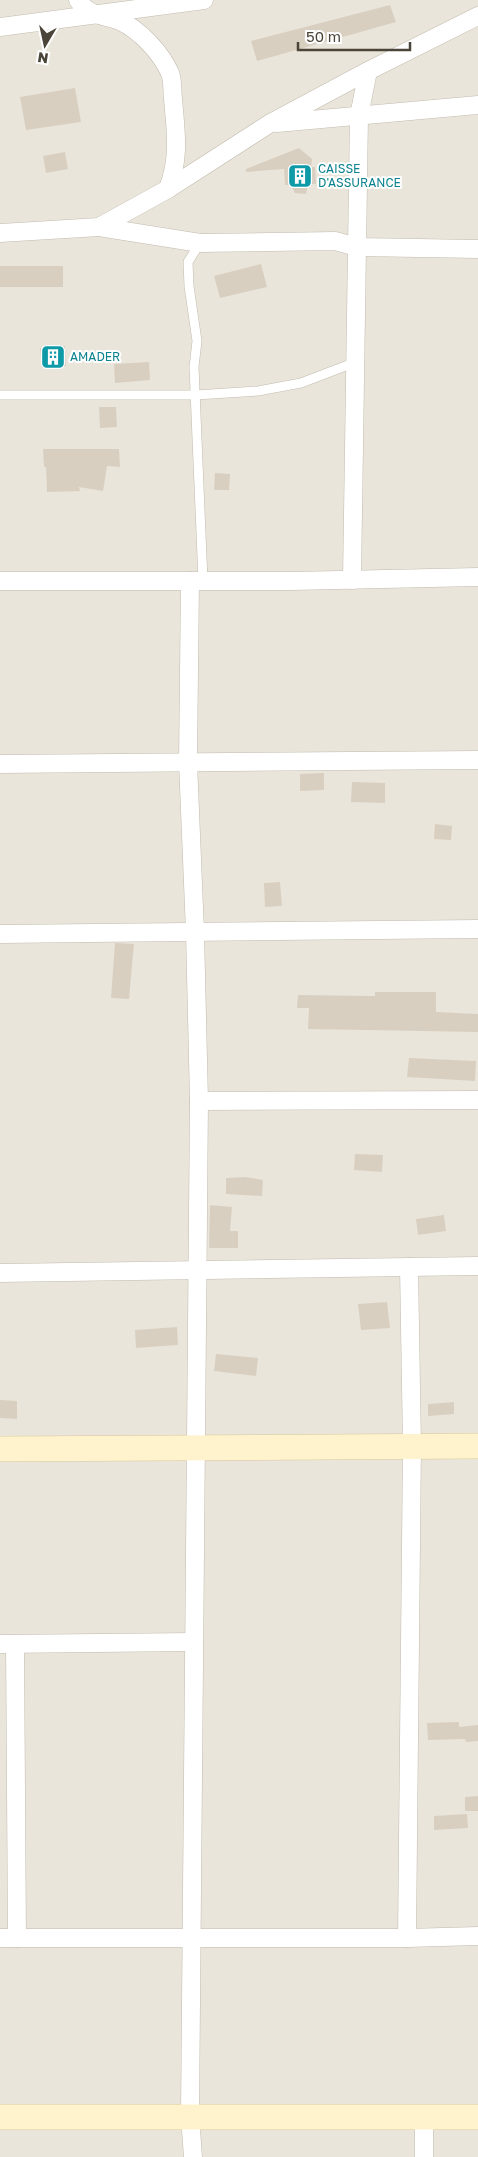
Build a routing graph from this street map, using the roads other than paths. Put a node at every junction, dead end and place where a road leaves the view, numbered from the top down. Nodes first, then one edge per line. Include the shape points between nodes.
1 (78, 0) edge
2 (204, 0) edge
3 (92, 14) junction
4 (478, 16) edge
5 (0, 27) edge
6 (368, 71) junction
7 (478, 105) edge
8 (359, 116) junction
9 (270, 124) junction
10 (168, 189) junction
11 (98, 227) junction
12 (0, 233) edge
13 (200, 243) junction
14 (357, 246) junction
15 (478, 249) edge
16 (356, 362) junction
17 (0, 395) edge
18 (196, 395) junction
19 (478, 577) edge
20 (352, 580) junction
21 (0, 581) edge
22 (197, 581) junction
23 (478, 760) edge
24 (188, 762) junction
25 (0, 764) edge
26 (478, 928) edge
27 (195, 932) junction
28 (0, 934) edge
29 (478, 1100) edge
30 (199, 1101) junction
31 (478, 1266) edge
32 (409, 1268) junction
33 (198, 1271) junction
34 (0, 1273) edge
35 (412, 1446) junction
36 (478, 1446) edge
37 (195, 1448) junction
38 (0, 1449) edge
39 (194, 1642) junction
40 (7, 1644) edge
41 (478, 1936) edge
42 (8, 1938) edge
43 (192, 1938) junction
44 (407, 1938) junction
45 (190, 2116) junction
46 (0, 2117) edge
47 (478, 2117) edge
48 (424, 2118) junction
49 (193, 2157) edge
50 (424, 2157) edge

1 - 3 street
2 - 3 street
3 - 5 street
3 - 10 street via 120,21 140,35 162,58 171,75 177,144 175,169
4 - 6 street
6 - 8 street
6 - 9 street
7 - 8 street
8 - 9 street
8 - 14 street
9 - 10 street
10 - 11 street
11 - 12 street
11 - 13 street
13 - 14 street via 335,241
13 - 18 lane via 188,262 197,341 194,367
14 - 15 street
14 - 16 street
16 - 18 lane via 292,384 258,391
16 - 20 street
17 - 18 lane
18 - 22 lane
19 - 20 street
20 - 22 street
21 - 22 street
22 - 24 street
23 - 24 street
24 - 25 street
24 - 27 street
26 - 27 street
27 - 28 street
27 - 30 street
29 - 30 street
30 - 33 street
31 - 32 street
32 - 33 street
32 - 35 street
33 - 34 street
33 - 37 street
35 - 36 street
35 - 37 street
35 - 44 street
37 - 38 street
37 - 39 street
39 - 40 street
39 - 43 street
40 - 42 street
41 - 44 street
42 - 43 street
43 - 44 street
43 - 45 street
45 - 46 street
45 - 48 street
45 - 49 street
47 - 48 street
48 - 50 street

